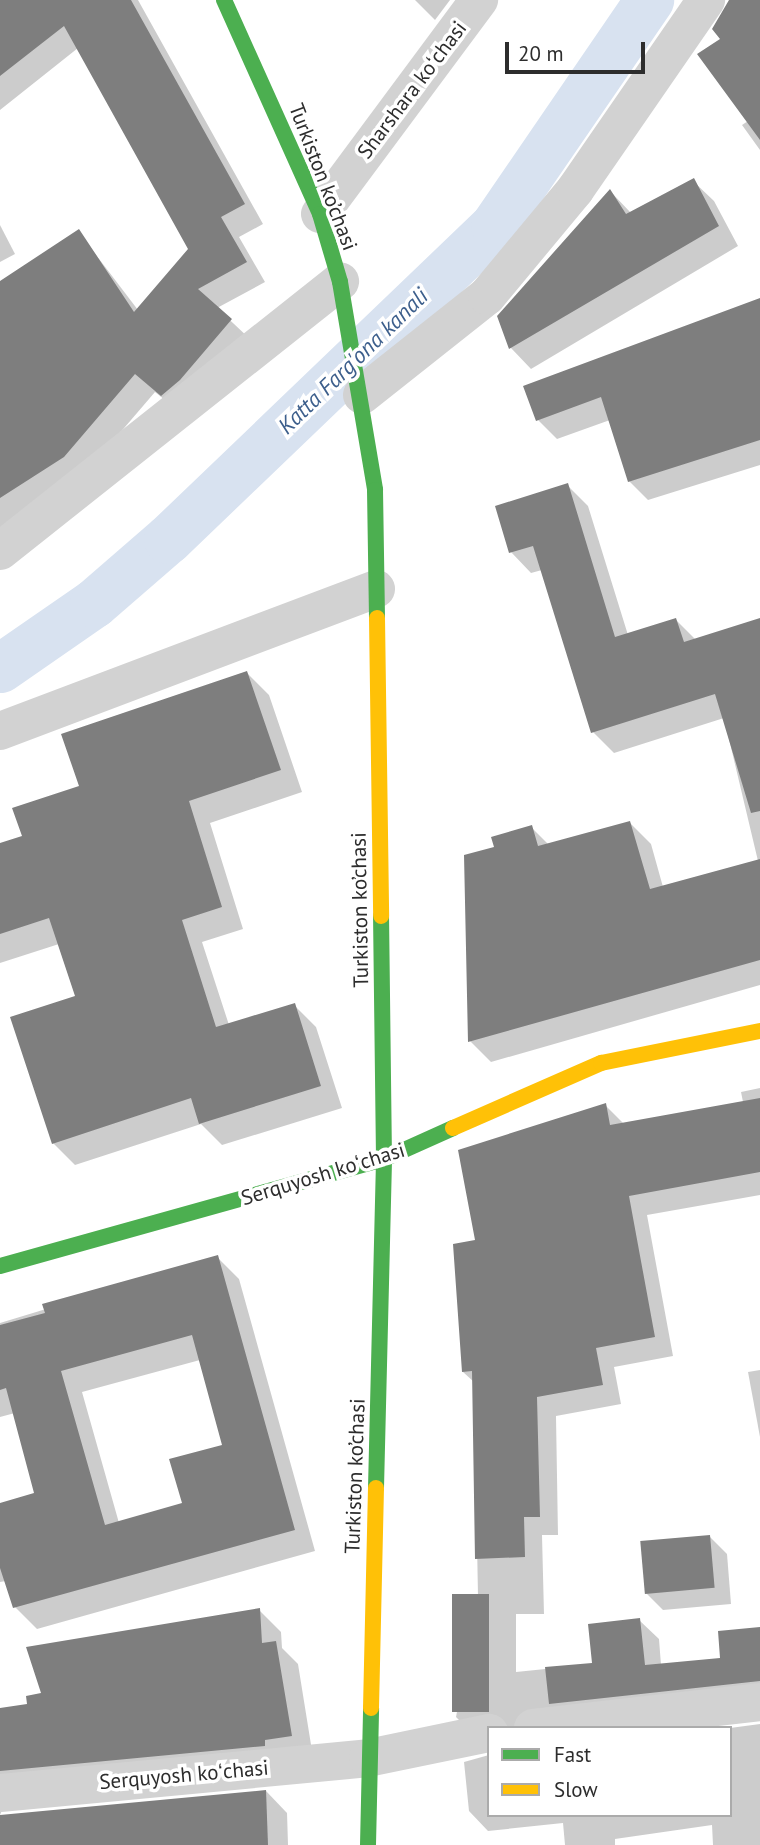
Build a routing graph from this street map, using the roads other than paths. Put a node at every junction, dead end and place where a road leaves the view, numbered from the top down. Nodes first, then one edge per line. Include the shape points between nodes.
1 (224, 0) edge
2 (480, 0) edge
3 (706, 0) edge
4 (320, 214) junction
5 (340, 282) junction
6 (362, 395) junction
7 (0, 551) edge
8 (376, 589) junction
9 (0, 731) edge
10 (760, 1031) edge
11 (384, 1159) junction
12 (0, 1266) edge
13 (760, 1702) edge
14 (550, 1726) edge
15 (487, 1733) edge
16 (368, 1758) junction
17 (0, 1793) edge
18 (368, 1845) edge

1 - 4 main road, Turkiston ko’chasi
2 - 4 street, Sharshara koʻchasi
3 - 6 street via 575,190 487,296
4 - 5 main road, Turkiston ko’chasi
5 - 6 main road, Turkiston ko’chasi
5 - 7 street
6 - 8 main road, Turkiston ko’chasi via 375,490
8 - 9 street
8 - 11 main road, Turkiston ko’chasi
10 - 11 main road, Serquyosh koʻchasi via 601,1063
11 - 12 main road, Serquyosh koʻchasi
11 - 16 main road, Turkiston ko’chasi
13 - 14 street
15 - 16 street, Serquyosh koʻchasi
16 - 17 street, Serquyosh koʻchasi
16 - 18 main road, Turkiston ko’chasi

